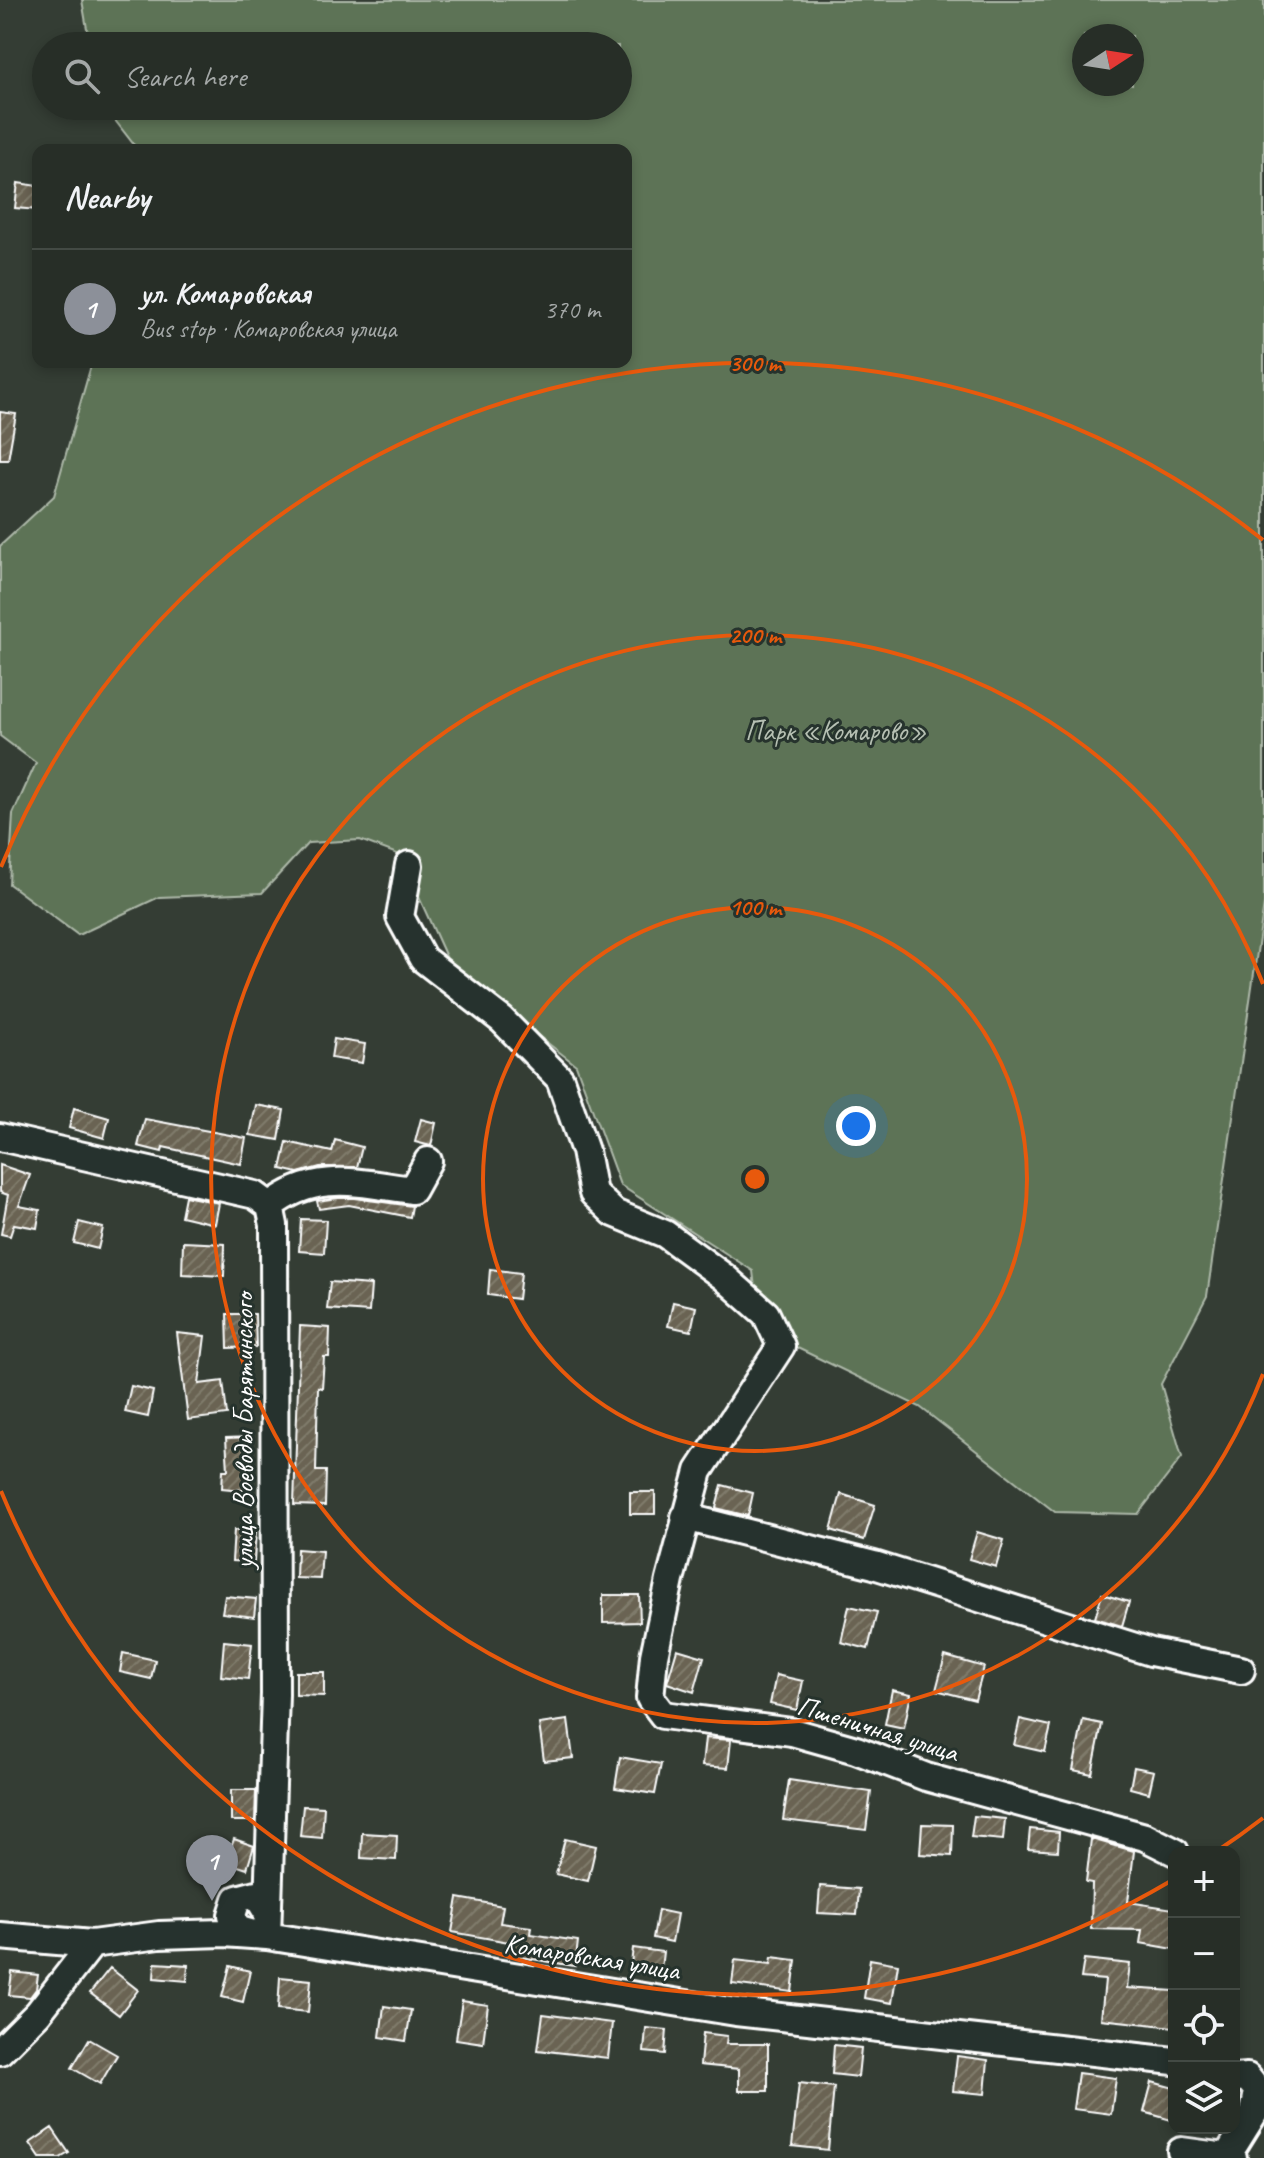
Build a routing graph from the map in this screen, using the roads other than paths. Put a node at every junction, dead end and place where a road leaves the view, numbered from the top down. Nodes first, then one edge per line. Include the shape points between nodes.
1 (409, 865) dead end
2 (0, 1137) edge
3 (428, 1161) dead end
4 (270, 1206) junction
5 (685, 1517) junction
6 (1241, 1670) dead end
7 (1168, 1848) edge
8 (264, 1928) junction
9 (0, 1936) edge
10 (92, 1944) junction
11 (0, 2051) edge
12 (1168, 2060) edge
13 (1240, 2078) edge
14 (1261, 2089) edge
15 (1193, 2134) edge
16 (1179, 2155) edge
17 (1226, 2158) edge
18 (1233, 2158) edge

1 - 5 street, Пшеничная улица via 400,917 423,959 502,1020 560,1079 593,1193 614,1213 665,1234 766,1314 781,1346 699,1471
2 - 4 street via 255,1195
3 - 4 street via 412,1190 331,1179 286,1193
4 - 8 street, улица Воеводы Барятинского via 275,1694
5 - 6 street via 874,1565 1151,1652
5 - 7 street, Пшеничная улица via 654,1656 650,1698 663,1715 792,1732 926,1777 1145,1837
8 - 10 street, Комаровская улица
8 - 12 street, Комаровская улица via 736,2012
9 - 10 street, Комаровская улица
10 - 11 street via 38,2013
13 - 14 street
14 - 17 street via 1254,2113
15 - 16 street
16 - 17 street
17 - 18 street

